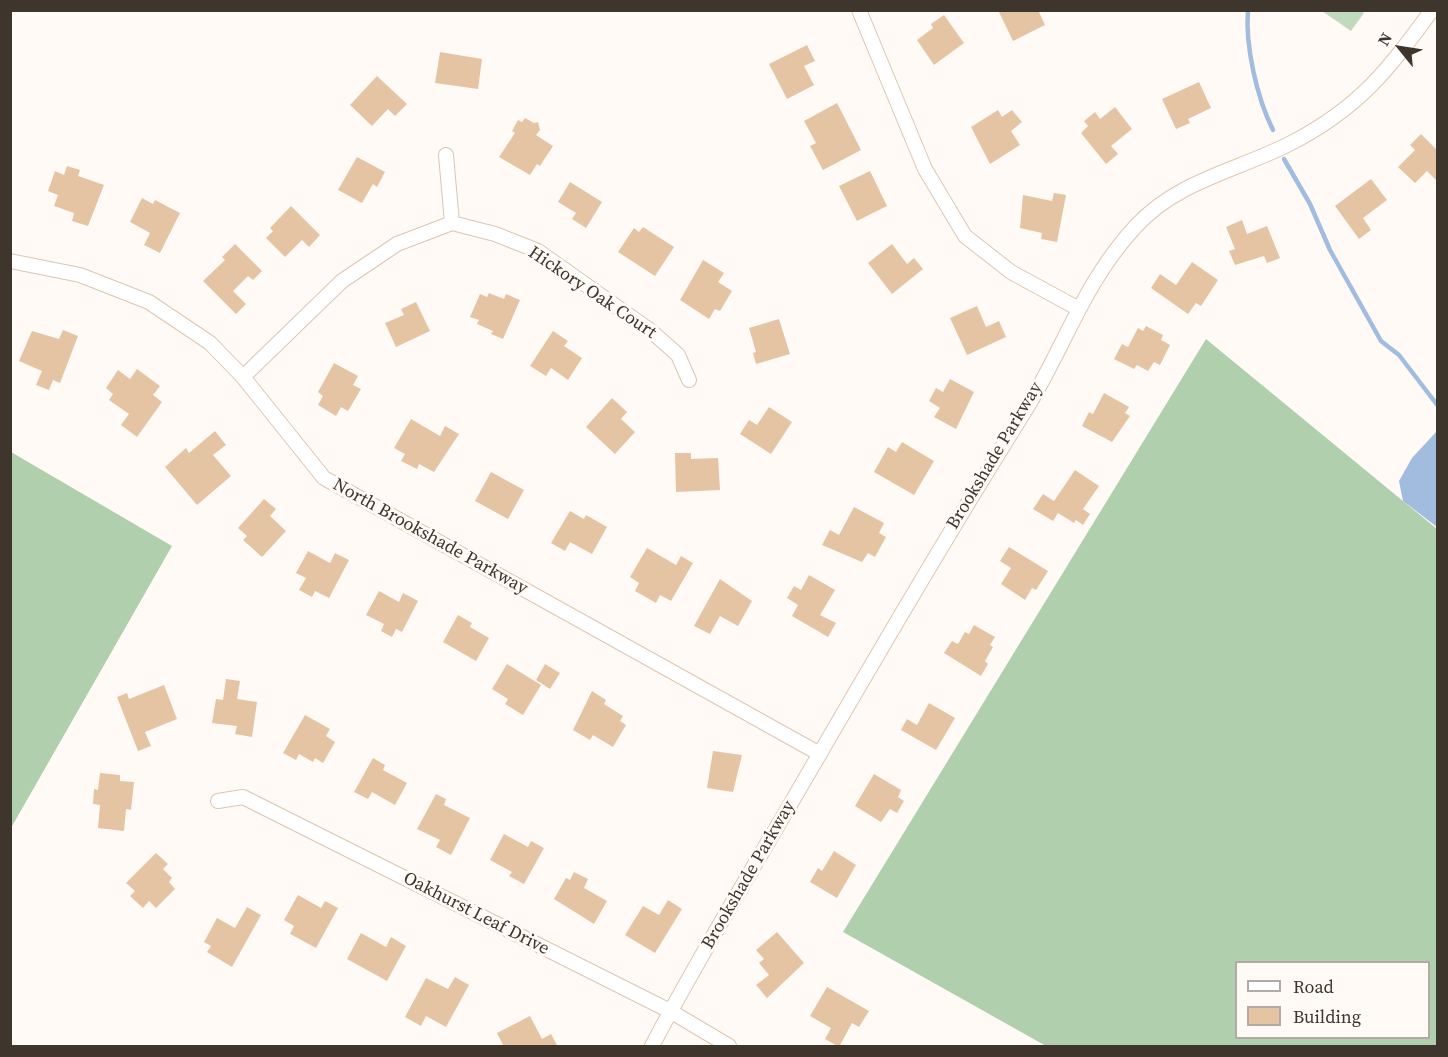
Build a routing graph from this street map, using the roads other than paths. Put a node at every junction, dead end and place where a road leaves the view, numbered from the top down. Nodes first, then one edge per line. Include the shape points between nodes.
1 (859, 10) edge
2 (1432, 10) edge
3 (446, 155) dead end
4 (452, 223) junction
5 (10, 261) edge
6 (1077, 308) junction
7 (243, 377) junction
8 (689, 380) dead end
9 (820, 754) junction
10 (218, 801) dead end
11 (670, 1011) junction
12 (652, 1047) edge
13 (729, 1047) edge

1 - 6 street via 925,169 965,236 1011,272
2 - 6 street, Brookshade Parkway via 1386,73 1345,110 1291,143 1179,190 1150,212 1122,242
3 - 4 street
4 - 7 street via 397,243 342,280
4 - 8 street, Hickory Oak Court via 538,251 651,331 678,355
5 - 7 street, North Brookshade Parkway via 80,275 149,302 210,343
6 - 9 street, Brookshade Parkway via 1030,404 935,554
7 - 9 street, North Brookshade Parkway via 324,478
9 - 11 street, Brookshade Parkway
10 - 11 street, Oakhurst Leaf Drive via 243,797
11 - 12 street, Brookshade Parkway
11 - 13 street, Oakhurst Leaf Drive

